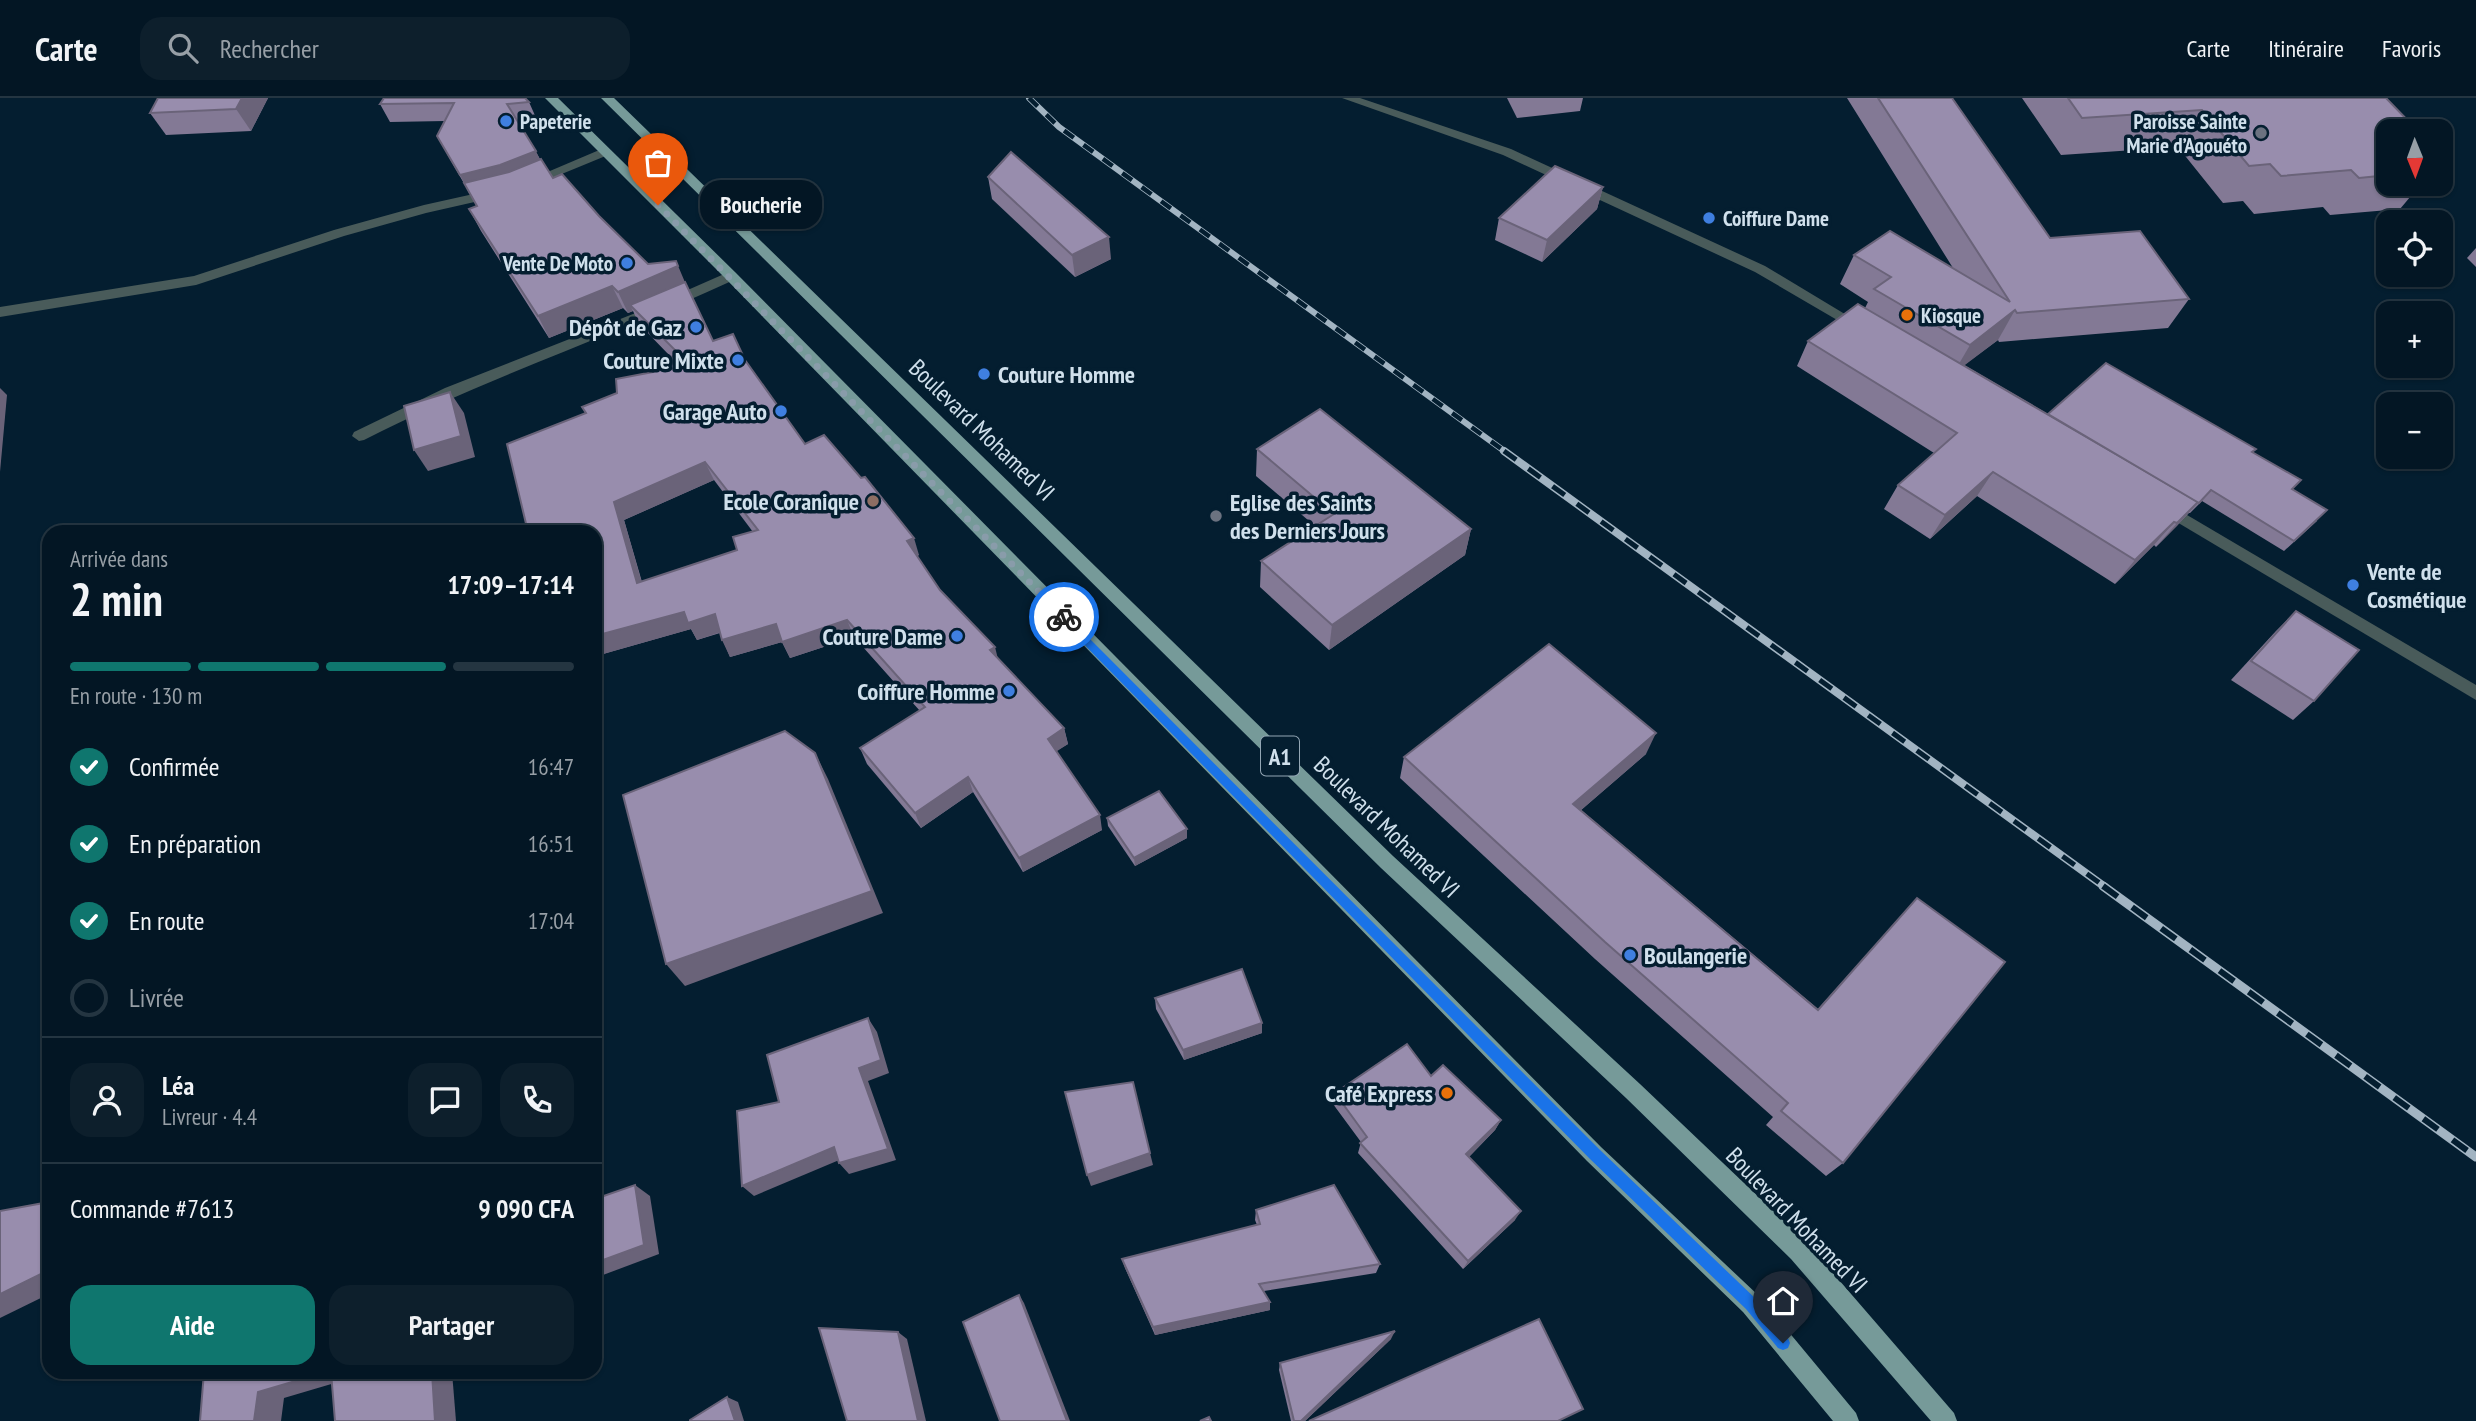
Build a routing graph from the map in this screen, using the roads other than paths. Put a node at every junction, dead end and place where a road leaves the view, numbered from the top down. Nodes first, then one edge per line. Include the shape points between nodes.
1 (551, 98) edge
2 (607, 98) edge
3 (1348, 98) edge
4 (604, 152) junction
5 (731, 276) junction
6 (0, 312) edge
7 (1880, 339) edge
8 (359, 436) dead end
9 (2154, 502) edge
10 (2476, 692) edge
11 (1848, 1421) edge
12 (1946, 1421) edge

1 - 4 main road, A1
2 - 12 main road, Boulevard Mohamed VI / A1 via 1387,862 1799,1251
3 - 7 street via 1507,152 1760,269
4 - 5 main road, A1
4 - 6 street via 514,188 339,233 196,280
5 - 8 street via 646,316 443,393
5 - 11 main road, A1 via 1585,1144 1751,1304
9 - 10 street

